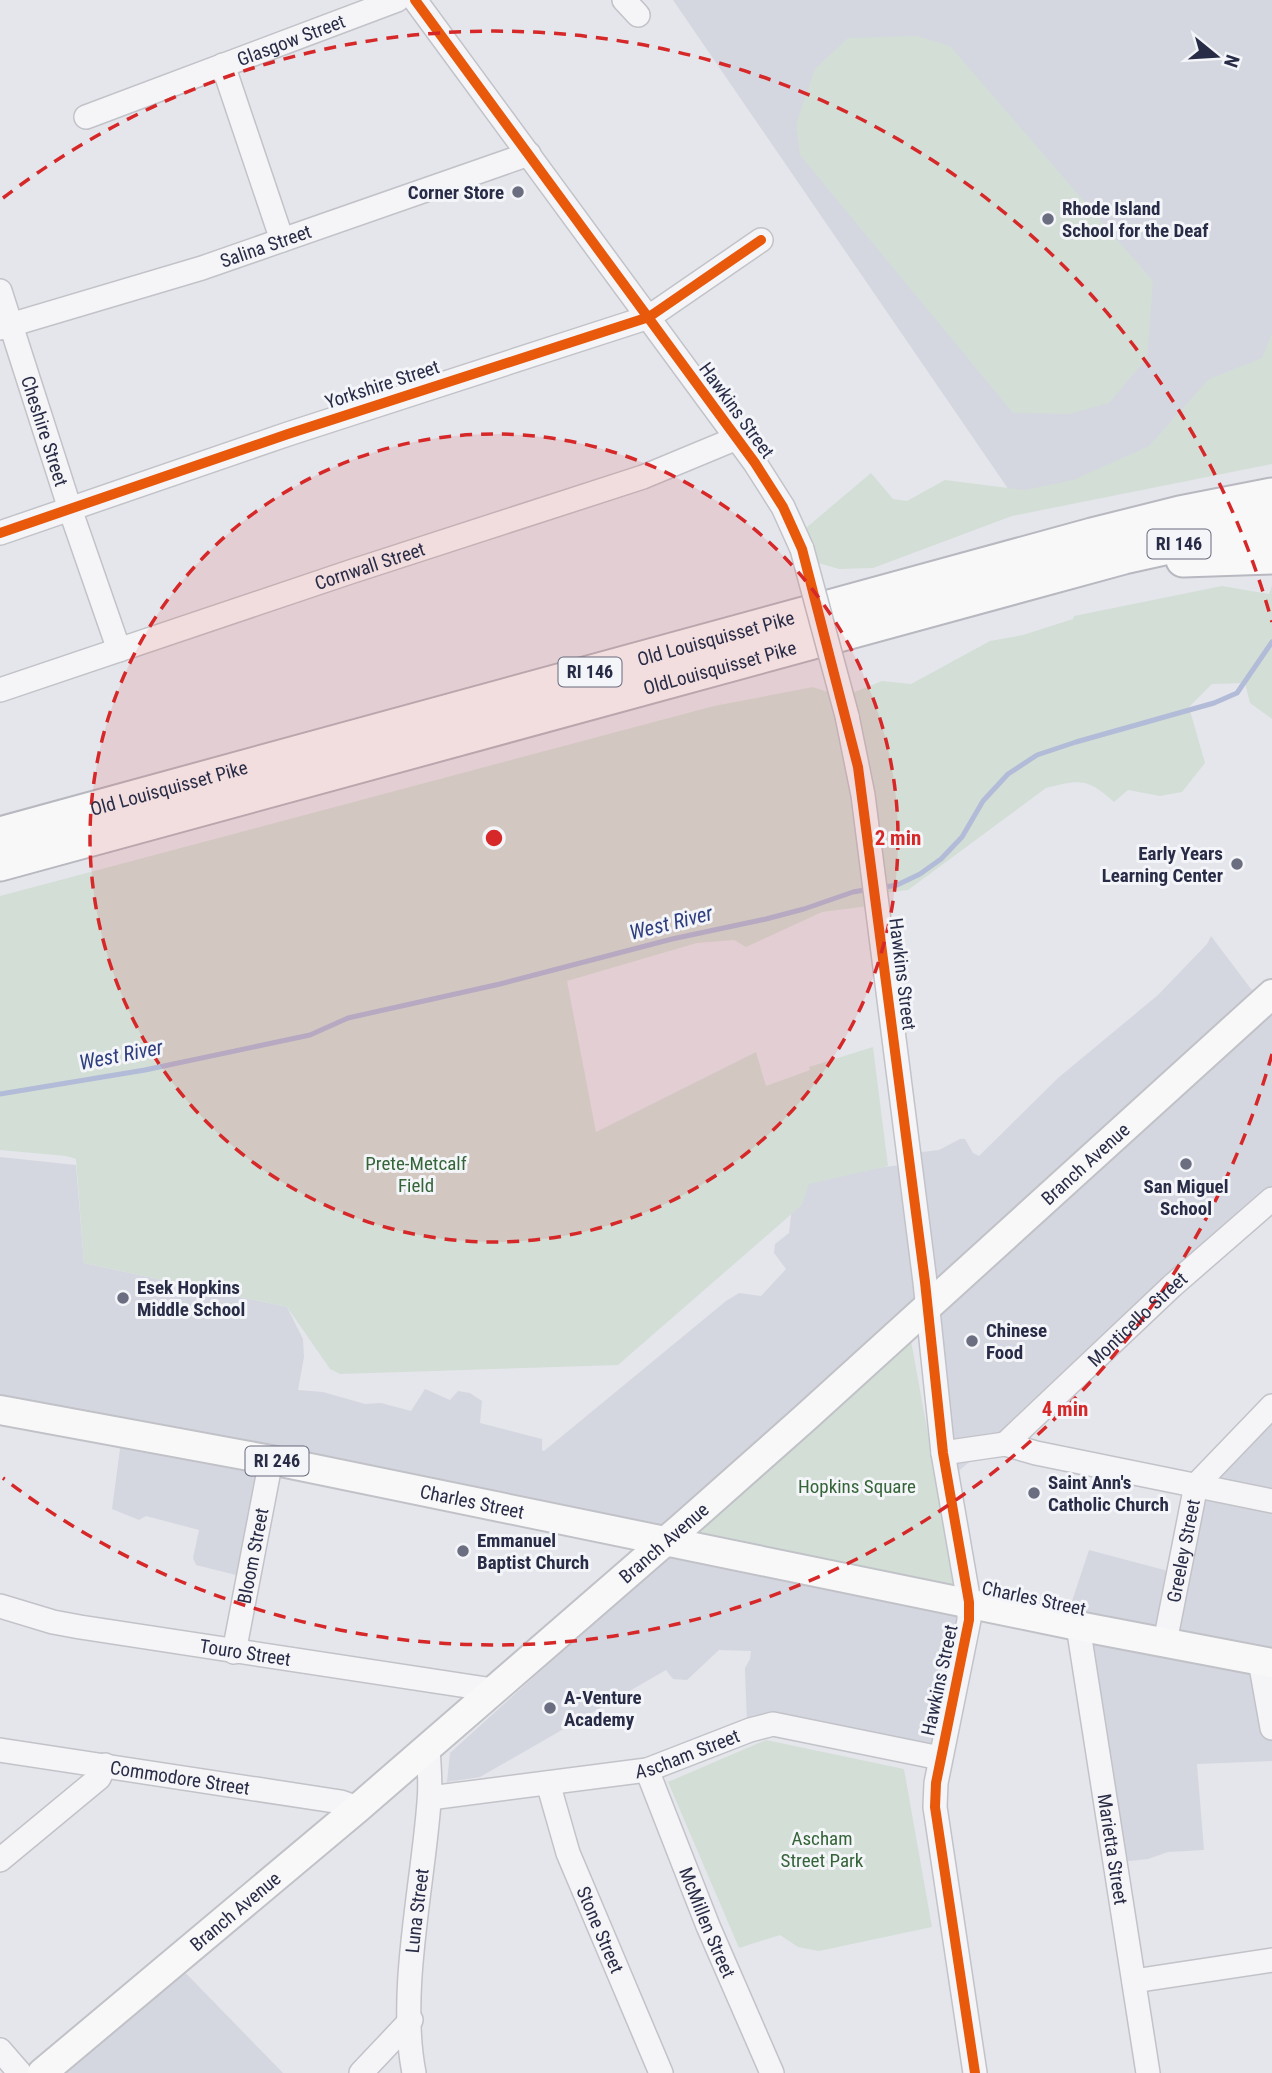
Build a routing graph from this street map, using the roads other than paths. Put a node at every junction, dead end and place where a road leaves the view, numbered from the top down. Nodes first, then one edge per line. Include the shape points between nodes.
1 (397, 0) edge
2 (415, 0) edge
3 (223, 65) junction
4 (86, 117) dead end
5 (529, 154) junction
6 (282, 240) junction
7 (761, 240) dead end
8 (0, 291) edge
9 (649, 317) junction
10 (5, 327) edge
11 (737, 438) junction
12 (1272, 495) edge
13 (71, 509) junction
14 (1272, 524) edge
15 (0, 533) edge
16 (1272, 557) edge
17 (1087, 568) junction
18 (119, 650) junction
19 (0, 690) edge
20 (472, 734) joint
21 (0, 834) edge
22 (0, 864) edge
23 (1272, 994) edge
24 (1272, 1199) edge
25 (928, 1306) junction
26 (1272, 1406) edge
27 (0, 1410) edge
28 (1005, 1444) junction
29 (943, 1453) junction
30 (271, 1460) junction
31 (1196, 1485) junction
32 (1272, 1501) edge
33 (665, 1541) junction
34 (969, 1602) junction
35 (0, 1606) edge
36 (1078, 1626) junction
37 (1165, 1642) junction
38 (234, 1652) junction
39 (1266, 1662) edge
40 (493, 1690) junction
41 (1272, 1728) edge
42 (428, 1748) junction
43 (0, 1750) edge
44 (940, 1758) junction
45 (105, 1765) junction
46 (647, 1770) junction
47 (548, 1783) junction
48 (430, 1798) junction
49 (358, 1808) junction
50 (0, 1860) edge
51 (1272, 1960) edge
52 (1134, 1981) junction
53 (411, 2020) junction
54 (0, 2049) edge
55 (20, 2073) edge
56 (42, 2073) edge
57 (361, 2073) edge
58 (414, 2073) edge
59 (660, 2073) edge
60 (772, 2073) edge
61 (975, 2073) edge
62 (1148, 2073) edge

1 - 3 street, Glasgow Street
2 - 5 street, Hawkins Street
3 - 4 street, Glasgow Street
3 - 6 street, Glasgow Street
5 - 6 street, Salina Street
5 - 9 street, Hawkins Street
6 - 10 street, Salina Street
7 - 9 street, Yorkshire Street
8 - 10 street, Cheshire Street
9 - 11 street, Hawkins Street
9 - 13 street, Yorkshire Street
10 - 13 street, Cheshire Street
11 - 18 street, Cornwall Street via 643,477
11 - 25 street, Hawkins Street, bridge via 783,507 802,549 847,716 875,888
12 - 21 highway, Old Louisquisset Pike / RI 146 via 1092,535
13 - 15 street, Yorkshire Street
13 - 18 street, Cheshire Street
14 - 17 highway, RI 146
16 - 17 highway
17 - 20 highway, OldLouisquisset Pike / RI 146
18 - 19 street, Cornwall Street
20 - 22 highway, Old Louisquisset Pike / RI 146
23 - 25 main road, Branch Avenue
24 - 28 street, Monticello Street via 1172,1286
25 - 29 street, Hawkins Street
25 - 33 main road, Branch Avenue
26 - 31 street, Greeley Street
27 - 30 main road, Charles Street / RI 246
28 - 29 street
28 - 31 street
29 - 34 street, Hawkins Street
30 - 33 main road, Charles Street / RI 246
30 - 38 street, Bloom Street
31 - 32 street
31 - 37 street, Greeley Street
33 - 34 main road, Charles Street / RI 246
33 - 40 main road, Branch Avenue
34 - 36 main road, Charles Street / RI 246
34 - 44 street, Hawkins Street
35 - 38 street, Touro Street via 53,1622
36 - 37 main road, Charles Street / RI 246
36 - 52 street, Marietta Street
37 - 39 main road, Charles Street / RI 246
38 - 40 street, Touro Street
39 - 41 street
40 - 42 main road, Branch Avenue
42 - 48 street, Luna Street
42 - 49 main road, Branch Avenue
43 - 45 street, Commodore Street
44 - 46 street, Ascham Street via 773,1724
44 - 61 street, Hawkins Street via 935,1807
45 - 49 street, Commodore Street
45 - 50 street via 99,1778
46 - 47 street, Ascham Street
46 - 60 street, McMillen Street
47 - 48 street, Ascham Street
47 - 59 street, Stone Street via 568,1853
48 - 53 street, Luna Street via 413,1953
49 - 56 main road, Branch Avenue
51 - 52 street
52 - 62 street, Marietta Street
53 - 57 street
53 - 58 street, Luna Street
54 - 55 street

